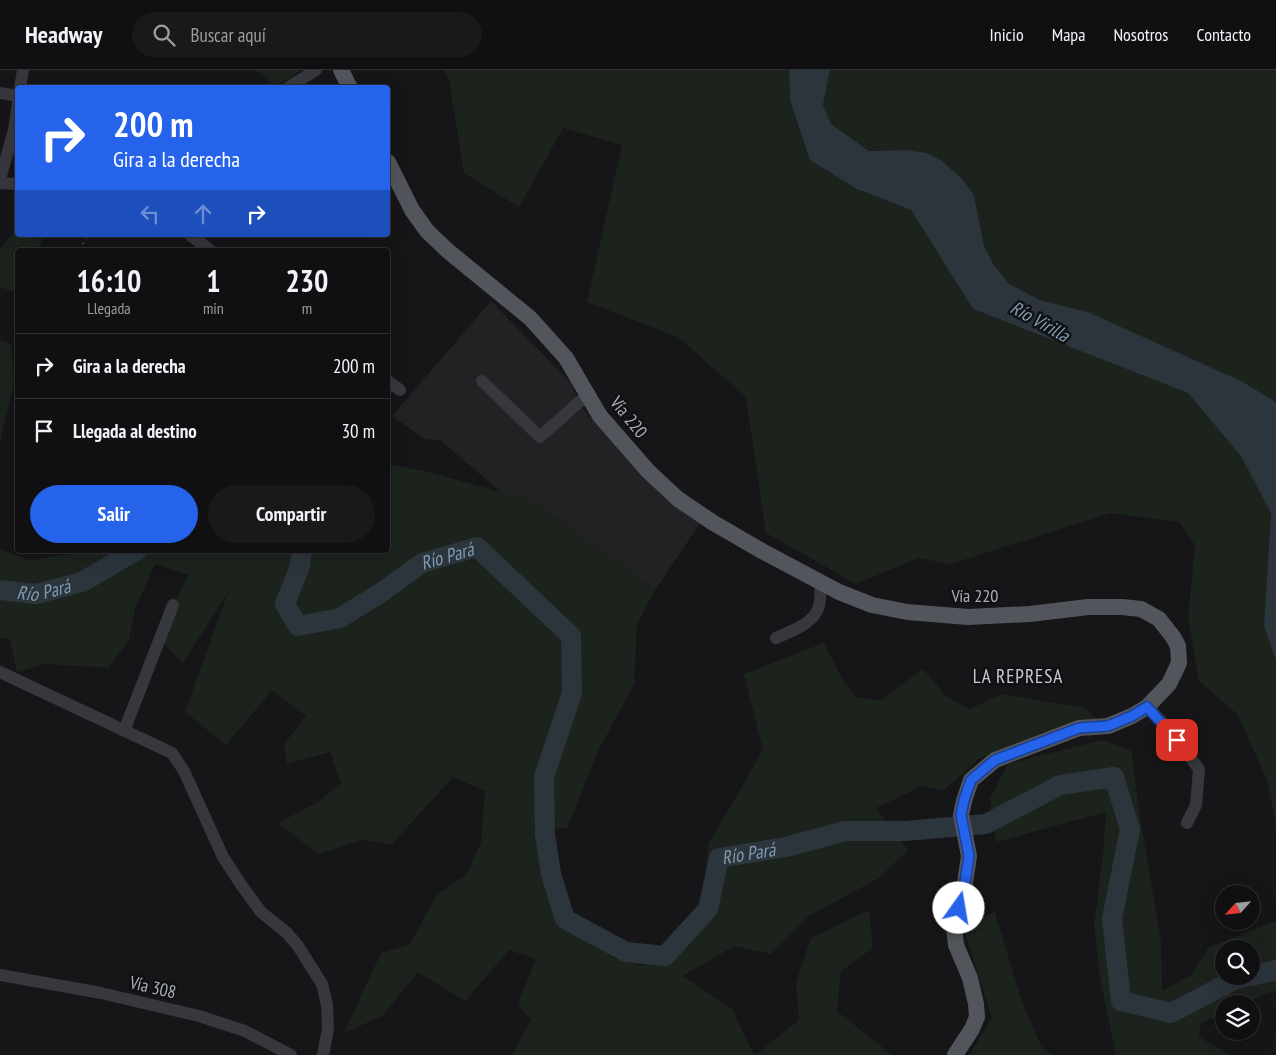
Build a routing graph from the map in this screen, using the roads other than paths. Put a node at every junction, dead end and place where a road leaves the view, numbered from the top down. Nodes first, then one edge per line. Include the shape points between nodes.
1 (23, 70) edge
2 (316, 70) edge
3 (341, 70) edge
4 (20, 85) edge
5 (292, 85) edge
6 (348, 85) edge
7 (0, 93) edge
8 (15, 96) edge
9 (15, 123) edge
10 (390, 171) edge
11 (0, 179) edge
12 (0, 183) edge
13 (15, 184) edge
14 (193, 237) edge
15 (207, 248) edge
16 (482, 381) dead end
17 (390, 382) edge
18 (400, 390) dead end
19 (587, 395) junction
20 (821, 582) junction
21 (173, 605) dead end
22 (776, 638) dead end
23 (0, 672) edge
24 (1147, 707) junction
25 (124, 731) junction
26 (1187, 823) dead end
27 (0, 975) edge
28 (291, 1055) edge
29 (323, 1055) edge
30 (955, 1055) edge

1 - 4 street
2 - 5 street
3 - 6 main road
7 - 8 street
9 - 11 street
10 - 19 main road, Vía 220 via 427,231 530,318 566,358
12 - 13 street
14 - 15 street
16 - 19 street via 540,437
17 - 18 street
19 - 20 main road, Vía 220 via 600,416 678,499 712,522
20 - 22 street via 819,607 815,614 808,622
20 - 24 main road, Vía 220 via 872,605 907,612 968,617 1088,607 1141,610 1159,619 1178,646 1179,663 1169,684
21 - 25 street
23 - 25 street
24 - 26 street via 1199,769 1196,805
24 - 30 main road, Vía 220 via 1108,726 1079,728 995,760 971,780 961,815 969,856 954,927 956,945 970,978 977,1017
25 - 29 street via 172,753 184,771 223,857 242,886 262,912 298,946 317,974 327,1005 328,1029
27 - 28 street, Vía 308 via 101,993 199,1016 245,1031

